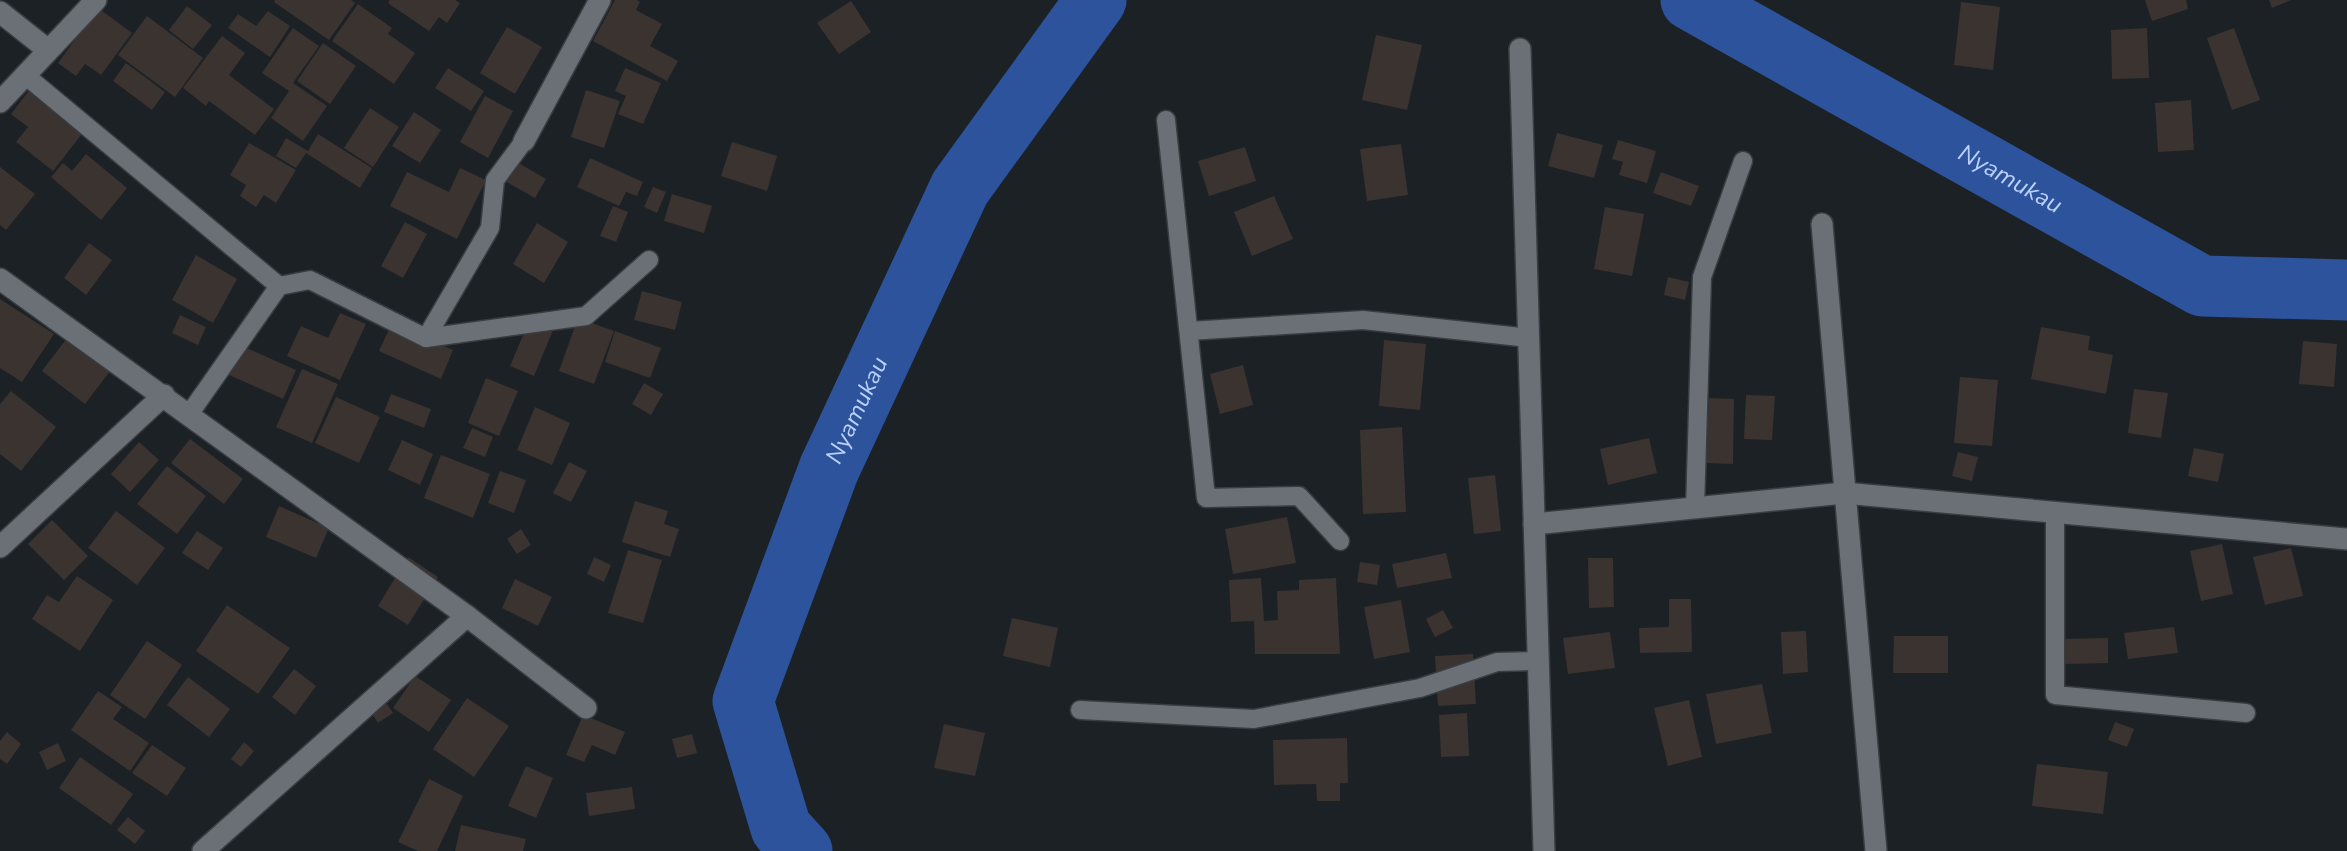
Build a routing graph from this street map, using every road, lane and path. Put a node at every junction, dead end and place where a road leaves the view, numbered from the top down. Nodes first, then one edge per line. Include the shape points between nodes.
1 (96, 0) edge
2 (600, 0) edge
3 (0, 12) edge
4 (1520, 49) dead end
5 (47, 50) junction
6 (25, 75) junction
7 (0, 102) edge
8 (1166, 120) dead end
9 (524, 141) joint
10 (1743, 161) dead end
11 (1822, 224) dead end
12 (649, 260) dead end
13 (0, 279) edge
14 (279, 286) junction
15 (1189, 331) junction
16 (426, 338) junction
17 (1529, 338) junction
18 (164, 395) junction
19 (190, 413) junction
20 (1844, 494) junction
21 (1695, 508) junction
22 (2056, 513) junction
23 (1534, 524) junction
24 (2347, 540) edge
25 (1339, 541) dead end
26 (0, 547) edge
27 (467, 616) junction
28 (1538, 661) junction
29 (586, 708) dead end
30 (1080, 710) dead end
31 (2246, 713) dead end
32 (203, 851) edge
33 (1544, 851) edge
34 (1876, 851) edge

1 - 5 street
2 - 9 street
3 - 5 street
4 - 17 street
5 - 6 street
6 - 7 street
6 - 14 lane
8 - 15 lane
9 - 16 lane via 495,180 490,228
10 - 21 lane via 1702,277
11 - 20 street
12 - 16 lane via 586,316
13 - 18 street
14 - 16 lane via 310,280
14 - 19 lane
15 - 17 lane via 1363,320
15 - 25 lane via 1206,498 1299,496
17 - 23 street
18 - 19 street
18 - 26 street
19 - 27 street
20 - 21 street
20 - 22 street
20 - 34 street
21 - 23 street
22 - 24 street
22 - 31 lane via 2055,695
23 - 28 street
27 - 29 street
27 - 32 street
28 - 30 lane via 1497,662 1420,688 1254,719
28 - 33 street

